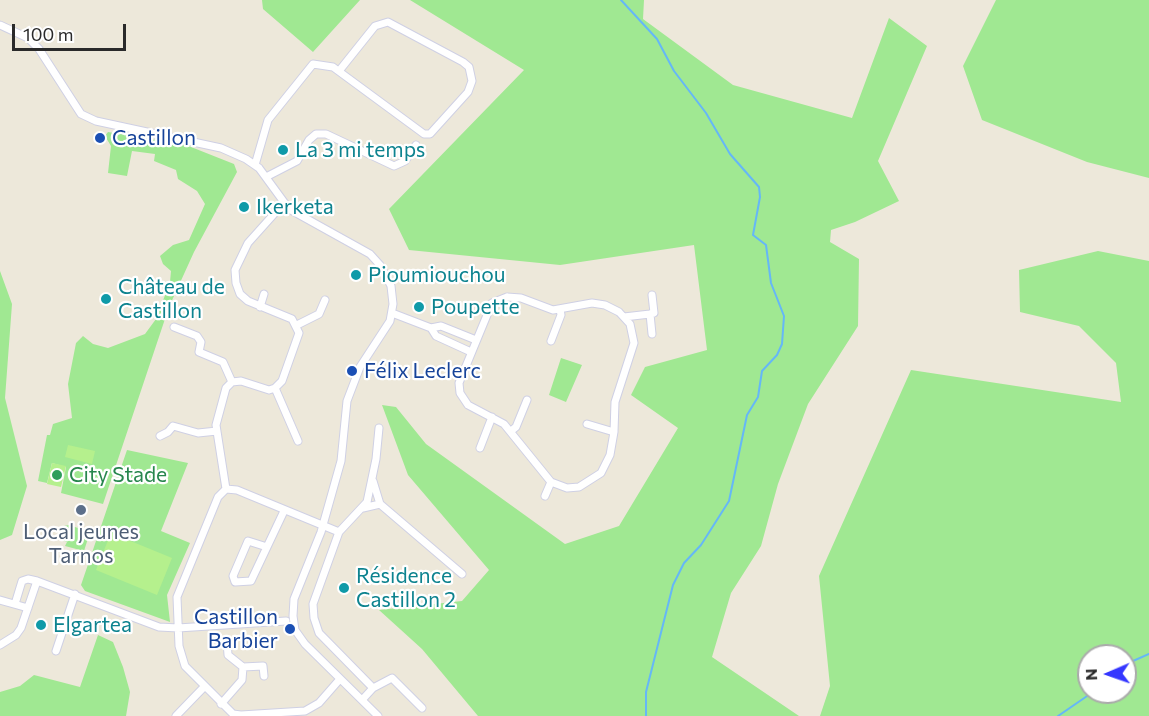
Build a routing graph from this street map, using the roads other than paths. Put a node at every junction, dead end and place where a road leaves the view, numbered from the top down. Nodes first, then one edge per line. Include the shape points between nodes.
1 (0, 25) edge
2 (339, 71) junction
3 (416, 145) dead end
4 (255, 165) junction
5 (266, 177) junction
6 (283, 204) junction
7 (264, 294) dead end
8 (652, 295) dead end
9 (325, 300) dead end
10 (260, 307) junction
11 (560, 309) junction
12 (392, 313) junction
13 (650, 314) junction
14 (624, 317) junction
15 (297, 325) junction
16 (174, 327) dead end
17 (431, 328) junction
18 (454, 331) junction
19 (652, 334) dead end
20 (476, 340) junction
21 (450, 341) junction
22 (551, 341) dead end
23 (471, 352) junction
24 (232, 382) junction
25 (275, 388) junction
26 (527, 400) dead end
27 (492, 417) junction
28 (587, 424) dead end
29 (379, 428) dead end
30 (217, 431) junction
31 (512, 431) junction
32 (614, 432) junction
33 (160, 436) dead end
34 (298, 441) dead end
35 (480, 448) dead end
36 (372, 478) junction
37 (551, 482) junction
38 (226, 489) junction
39 (545, 496) dead end
40 (380, 504) junction
41 (363, 508) junction
42 (284, 511) junction
43 (323, 527) junction
44 (339, 532) junction
45 (267, 547) junction
46 (462, 574) dead end
47 (37, 581) junction
48 (75, 594) junction
49 (0, 600) edge
50 (15, 604) junction
51 (28, 609) junction
52 (286, 621) dead end
53 (178, 628) junction
54 (227, 641) dead end
55 (0, 645) edge
56 (56, 651) dead end
57 (243, 667) junction
58 (264, 676) dead end
59 (340, 679) junction
60 (204, 687) junction
61 (373, 688) junction
62 (362, 700) junction
63 (221, 705) junction
64 (422, 708) dead end
65 (306, 713) edge
66 (255, 715) edge
67 (177, 716) edge
68 (378, 716) edge

1 - 4 street via 28,38 39,49 81,114 96,122 221,148
2 - 2 street via 424,134 430,134 468,92 472,81 469,67 463,62 388,21 375,26
2 - 4 street via 320,64 308,68 268,120
3 - 5 street via 405,161 394,166 326,134 316,134 297,161
4 - 5 street
5 - 6 street
6 - 10 street via 248,243 235,270 240,294
6 - 12 street via 299,217 370,254 391,286
7 - 10 street
8 - 13 street via 654,313
9 - 15 street via 319,314
10 - 15 street via 292,319
11 - 14 street via 592,303 605,305
11 - 20 street via 521,298 498,300 492,303
11 - 22 street
12 - 17 street
12 - 43 street via 384,334 353,381 345,410 341,461
13 - 14 street
13 - 19 street
14 - 32 street via 630,324 634,343 615,402
15 - 25 street via 299,333 282,381
16 - 24 street via 197,336 201,342 199,352 223,362
17 - 18 street via 441,326
17 - 21 street via 436,336
18 - 20 street
18 - 21 street
20 - 23 street
21 - 23 street
23 - 27 street via 459,383 460,393 468,405
24 - 25 street
24 - 30 street via 216,417
25 - 34 street
26 - 31 street
27 - 31 street
27 - 35 street
28 - 32 street
29 - 36 street
30 - 33 street via 198,433 172,426
30 - 38 street
31 - 37 street
32 - 37 street via 610,455 590,482 567,488
36 - 40 street
36 - 41 street
37 - 39 street
38 - 42 street
38 - 53 street via 218,497 182,580 177,597
40 - 41 street
40 - 46 street
41 - 44 street
42 - 43 street
42 - 45 street
43 - 44 street
43 - 59 street via 294,599 294,630
44 - 61 street via 313,604 314,618 319,633
45 - 45 street via 251,581 235,582 233,576 248,541
47 - 48 street
47 - 50 street via 22,581
47 - 51 street
48 - 53 street via 159,627
48 - 56 street
49 - 50 street
50 - 51 street
51 - 55 street via 16,635
52 - 53 street
53 - 60 street via 185,666
54 - 57 street via 228,655
57 - 58 street via 263,666
57 - 63 street via 242,680
59 - 62 street
59 - 65 street
60 - 63 street
60 - 67 street
61 - 62 street
61 - 64 street via 392,678
62 - 68 street
63 - 66 street via 233,714
65 - 66 street

